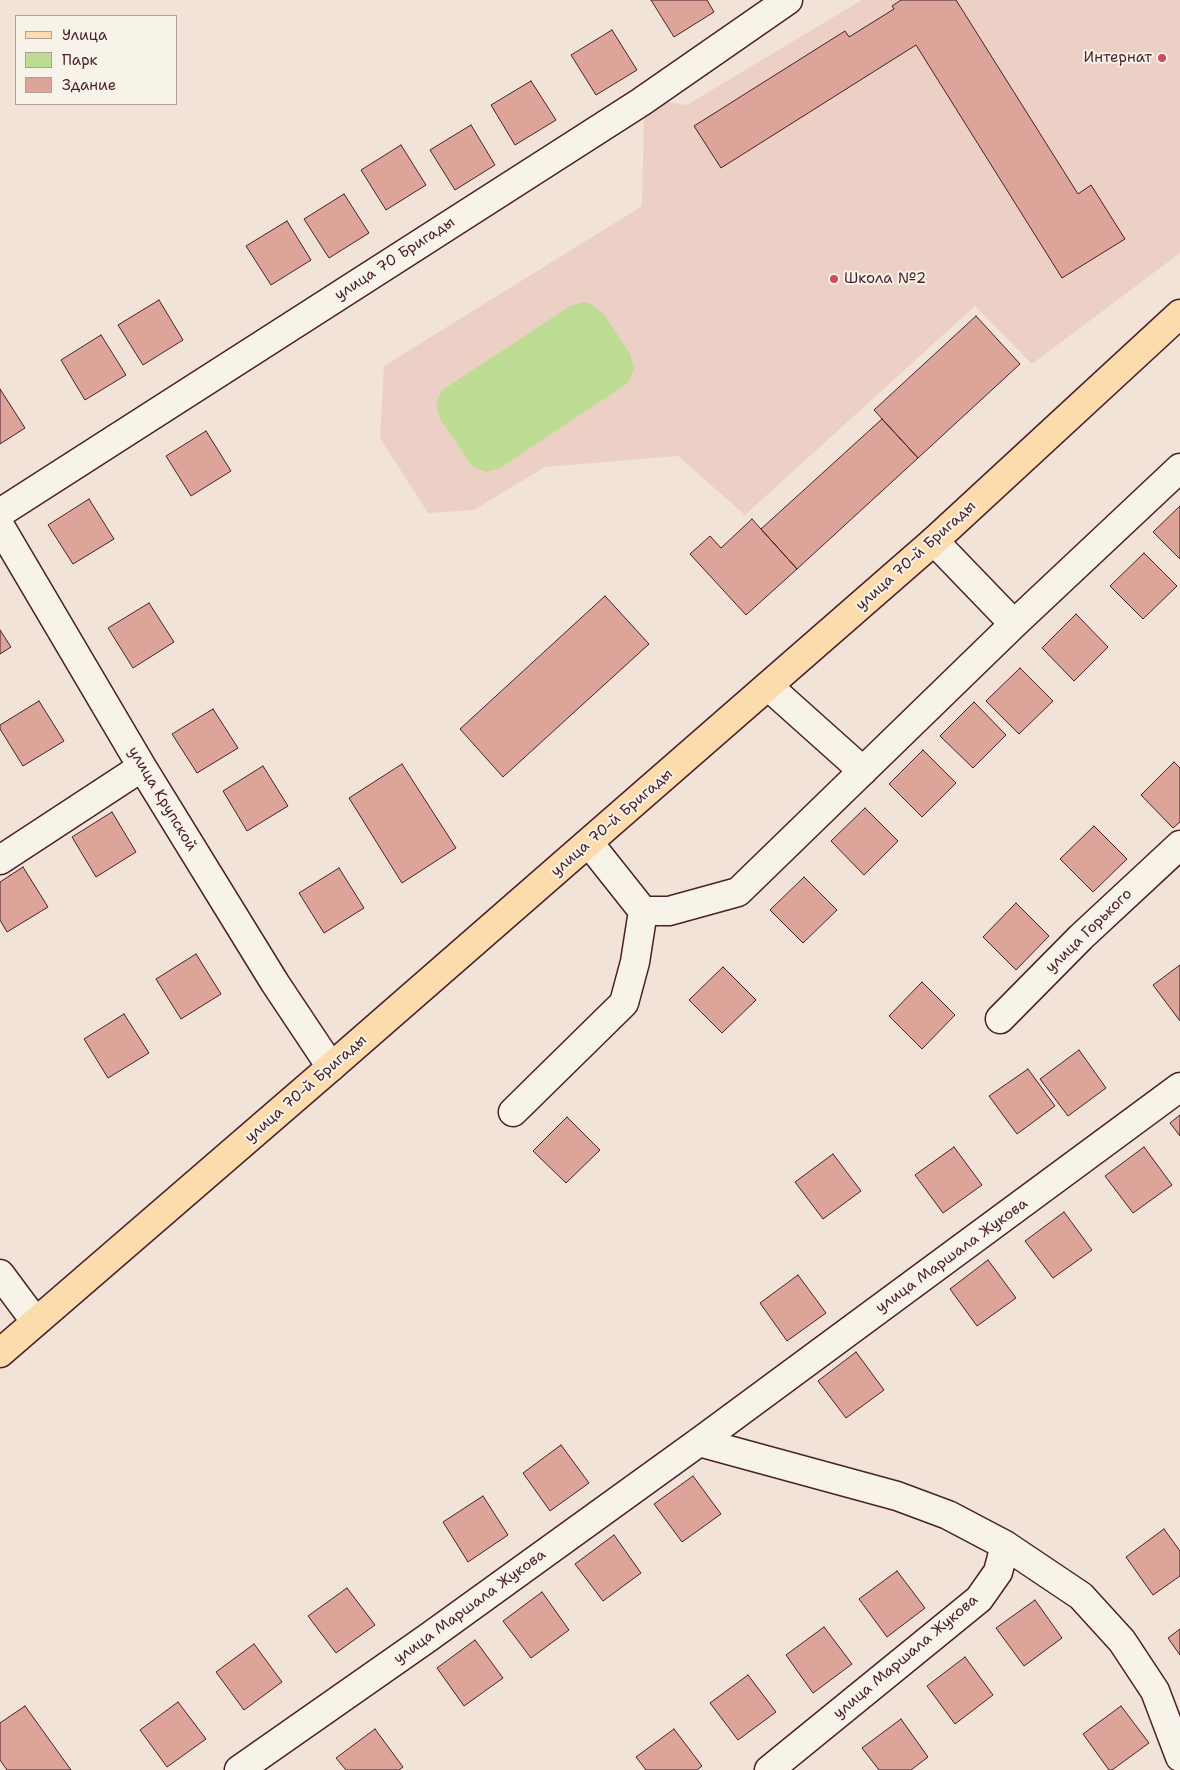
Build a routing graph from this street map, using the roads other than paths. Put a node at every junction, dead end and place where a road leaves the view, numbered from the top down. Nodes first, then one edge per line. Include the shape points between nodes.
1 (788, 0) edge
2 (1180, 314) edge
3 (1180, 468) edge
4 (1, 527) edge
5 (934, 541) junction
6 (1014, 624) junction
7 (768, 686) junction
8 (142, 767) junction
9 (863, 771) junction
10 (589, 843) junction
11 (1180, 845) edge
12 (0, 860) edge
13 (643, 911) junction
14 (1000, 1019) dead end
15 (331, 1068) junction
16 (1180, 1087) edge
17 (513, 1112) dead end
18 (0, 1274) edge
19 (35, 1321) junction
20 (0, 1352) edge
21 (699, 1442) junction
22 (1004, 1545) junction
23 (1180, 1757) edge
24 (239, 1770) edge
25 (769, 1770) edge

1 - 4 street, улица 70 Бригады via 641,102
2 - 5 main road, улица 70-й Бригады
3 - 6 street
4 - 8 street, улица Крупской
5 - 6 street
5 - 7 main road, улица 70-й Бригады
6 - 9 street
7 - 9 street
7 - 10 main road, улица 70-й Бригады
8 - 12 street
8 - 15 street, улица Крупской
9 - 13 street via 738,892 669,911
10 - 13 street
10 - 15 main road, улица 70-й Бригады
11 - 14 street, улица Горького via 1081,937
13 - 17 street via 624,1003
15 - 19 main road, улица 70-й Бригады
16 - 21 street, улица Маршала Жукова
18 - 19 street
19 - 20 main road, улица 70-й Бригады
21 - 22 street via 897,1496 948,1515
21 - 24 street, улица Маршала Жукова
22 - 23 street via 1081,1596 1122,1642 1155,1691
22 - 25 street, улица Маршала Жукова via 998,1572 979,1599

